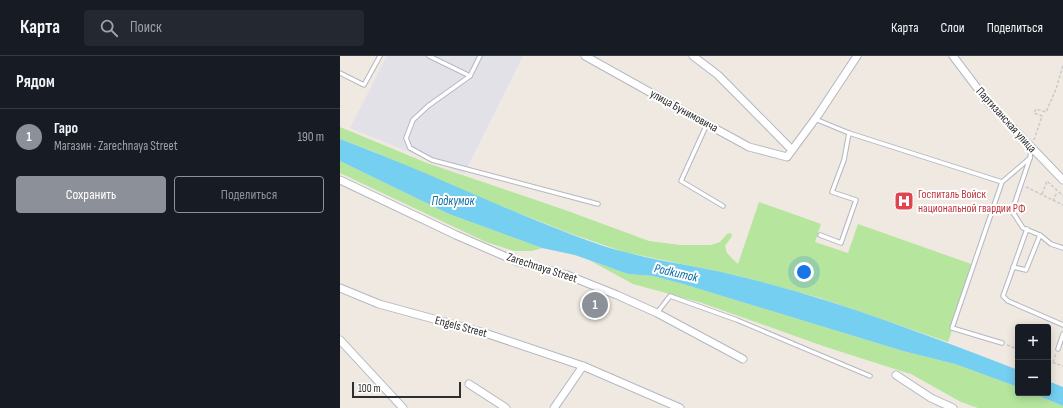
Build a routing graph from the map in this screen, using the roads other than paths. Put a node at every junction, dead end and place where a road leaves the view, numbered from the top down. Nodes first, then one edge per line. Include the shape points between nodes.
1 (380, 56) edge
2 (429, 56) edge
3 (480, 56) edge
4 (585, 56) edge
5 (693, 56) edge
6 (857, 56) edge
7 (953, 56) edge
8 (340, 73) edge
9 (470, 76) junction
10 (815, 118) junction
11 (707, 124) junction
12 (849, 133) junction
13 (1032, 147) junction
14 (792, 150) junction
15 (1030, 158) junction
16 (340, 180) edge
17 (1063, 180) edge
18 (1002, 182) junction
19 (598, 204) dead end
20 (723, 206) dead end
21 (1027, 229) junction
22 (820, 235) dead end
23 (1040, 235) junction
24 (1063, 248) edge
25 (1013, 267) junction
26 (340, 288) edge
27 (657, 313) junction
28 (1063, 324) edge
29 (1063, 334) edge
30 (340, 340) edge
31 (1002, 344) road end
32 (1058, 349) road end
33 (743, 359) dead end
34 (582, 366) junction
35 (896, 375) dead end
36 (870, 376) dead end
37 (469, 384) dead end
38 (403, 408) edge
39 (506, 408) edge
40 (554, 408) edge
41 (680, 408) edge
42 (952, 408) edge

1 - 8 lane via 364,85
2 - 9 lane
3 - 9 lane
4 - 11 street, улица Бунимовича
5 - 14 street via 718,75
6 - 10 street
7 - 13 street, Партизанская улица via 987,102
9 - 19 lane via 413,120 406,138 410,148 447,165
10 - 12 lane
10 - 14 street
11 - 14 street, улица Бунимовича via 749,147 787,157
11 - 20 lane via 681,181
12 - 18 lane
12 - 22 lane via 844,160 832,192 856,200 841,243
13 - 15 lane
13 - 17 street, Партизанская улица
15 - 18 lane
15 - 21 lane via 1012,211 1023,228
16 - 27 street, Zarechnaya Street via 518,262 567,275
18 - 31 lane via 952,328
21 - 23 lane
21 - 25 lane
23 - 24 lane via 1051,244
23 - 25 lane via 1026,270
25 - 28 lane via 1003,296 1008,301
26 - 34 street, Engels Street via 379,304 485,333
27 - 33 street, Zarechnaya Street
27 - 36 lane via 670,296 737,320
29 - 32 lane
30 - 38 street
34 - 40 street
34 - 41 street, Engels Street
35 - 42 street via 931,398
37 - 39 street

